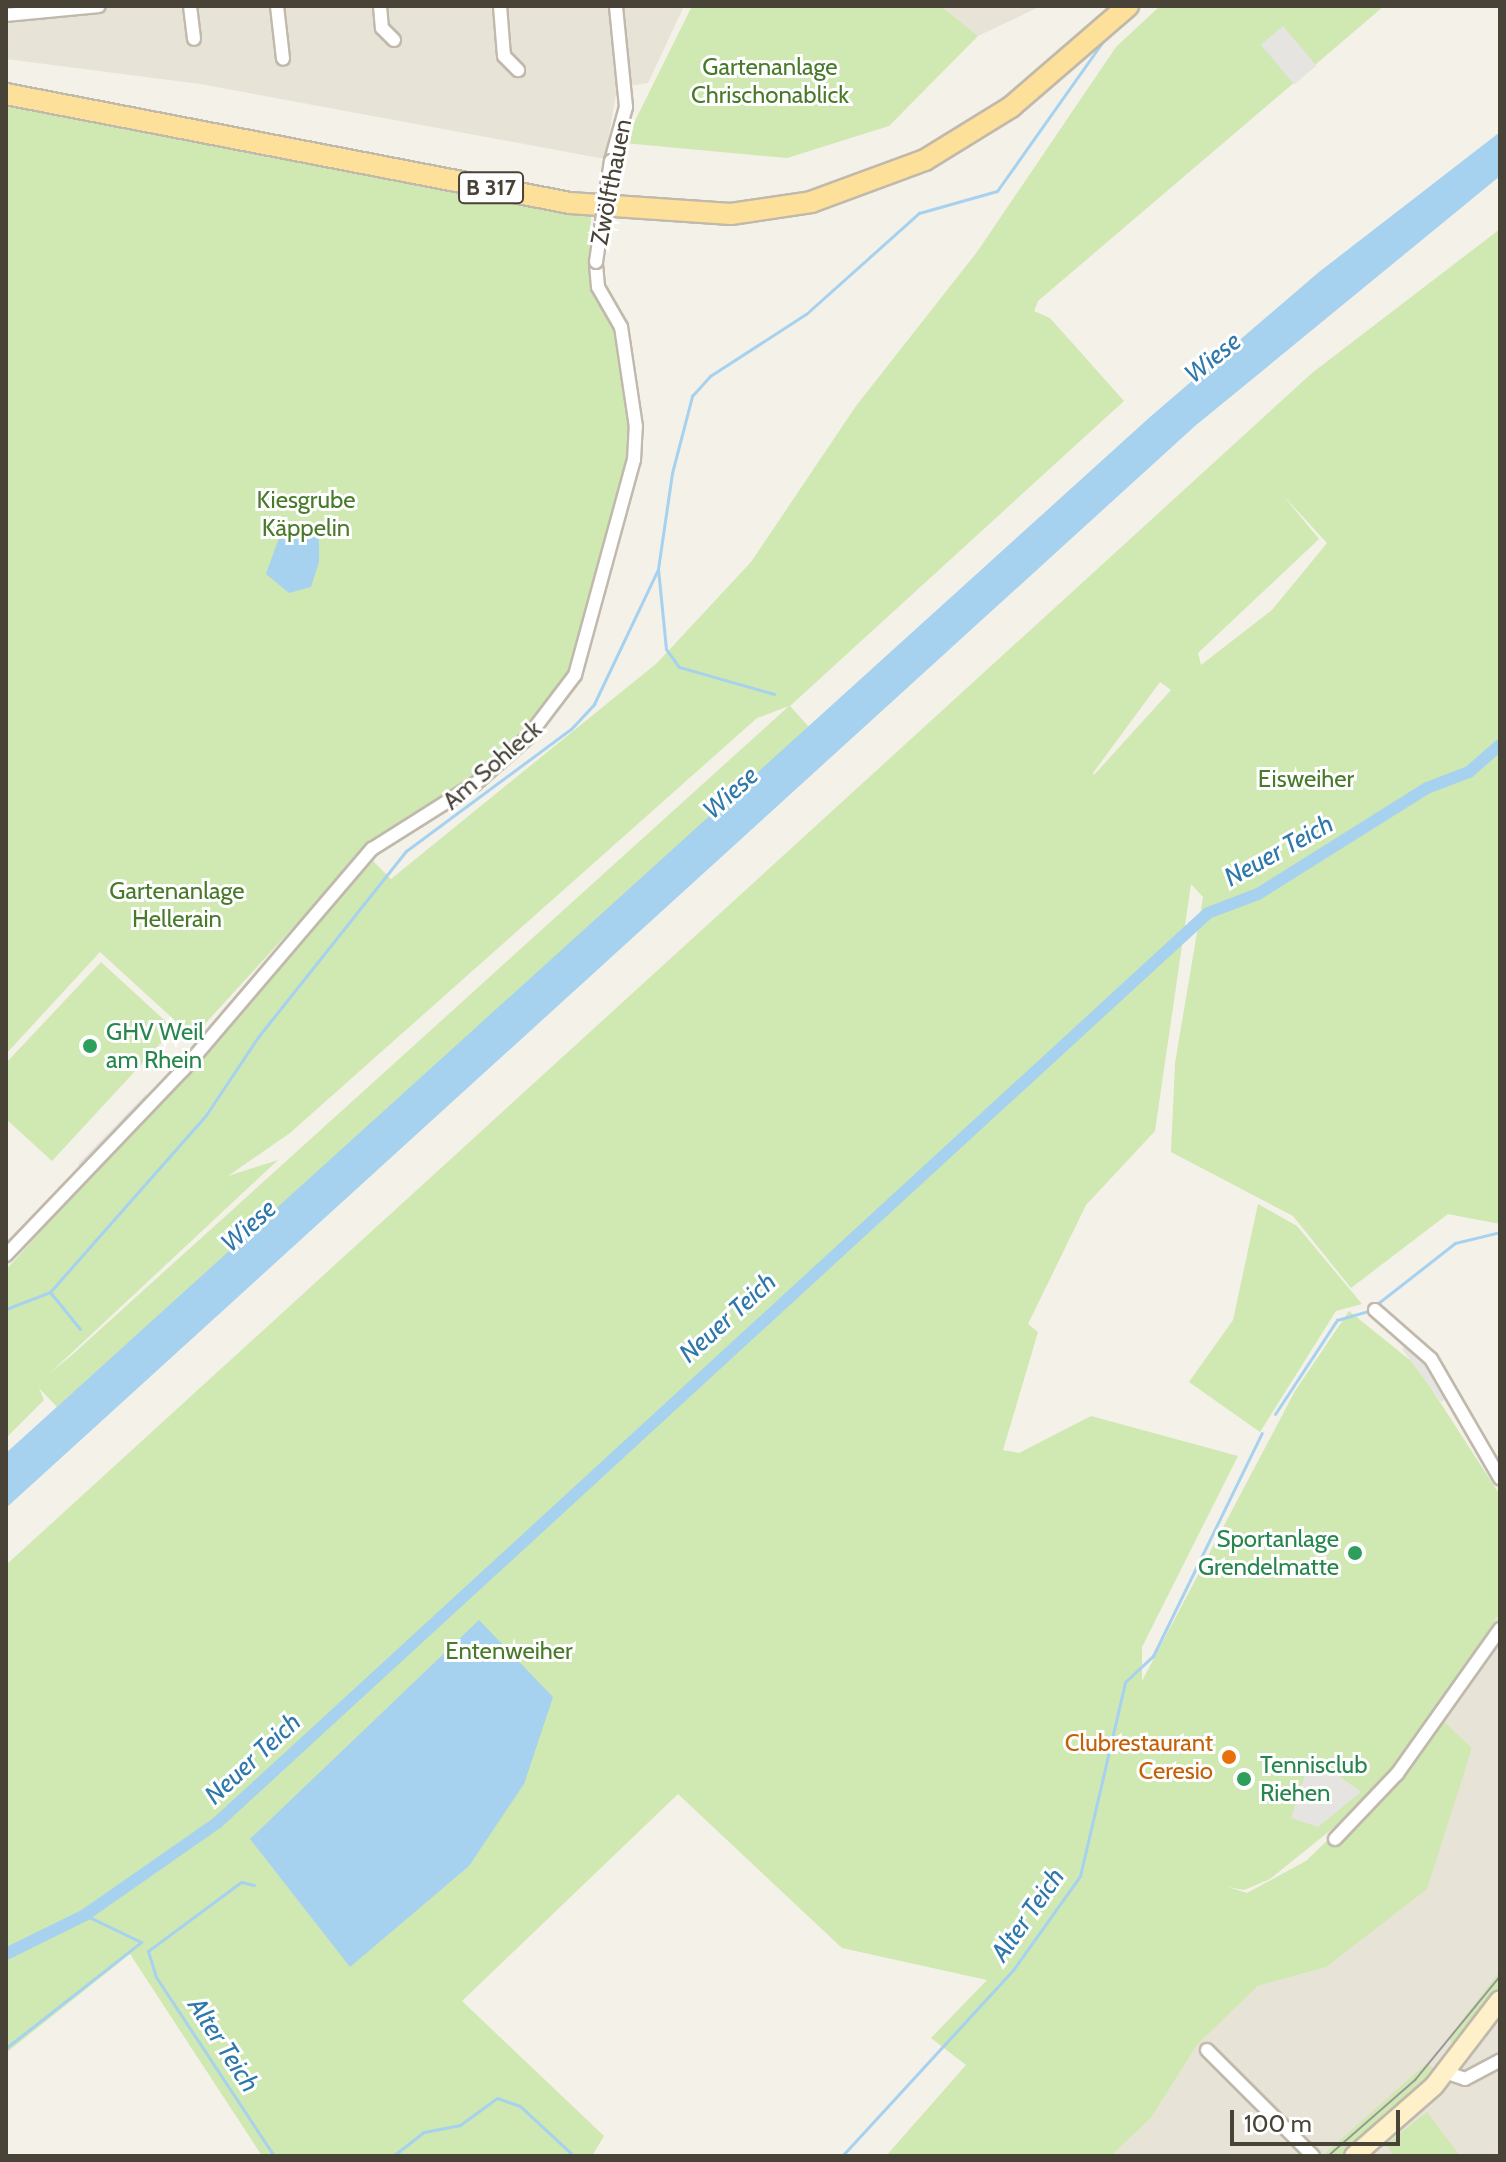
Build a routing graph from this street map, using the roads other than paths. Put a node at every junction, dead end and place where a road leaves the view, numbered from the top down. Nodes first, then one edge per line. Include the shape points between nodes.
1 (99, 6) edge
2 (190, 6) edge
3 (277, 6) edge
4 (380, 6) edge
5 (500, 6) edge
6 (616, 6) edge
7 (12, 11) edge
8 (1117, 16) edge
9 (194, 39) dead end
10 (394, 40) dead end
11 (283, 59) dead end
12 (518, 70) dead end
13 (6, 94) edge
14 (596, 262) joint
15 (6, 1255) edge
16 (1375, 1310) dead end
17 (1500, 1478) edge
18 (1500, 1629) edge
19 (1335, 1839) dead end
20 (1500, 2000) edge
21 (1207, 2050) dead end
22 (1500, 2060) edge
23 (1445, 2072) junction
24 (1313, 2156) edge
25 (1354, 2156) edge

1 - 7 street
2 - 9 street
3 - 11 street
4 - 10 street via 382,28
5 - 12 street via 504,56
6 - 14 street, Zwölfthauen, bridge via 626,107 611,161
8 - 13 main road, B 317 via 977,130 888,177 811,202 731,214 651,213
14 - 15 street, Am Sohleck via 598,287 621,327 636,427 575,675 527,738 475,784 372,849 183,1070
16 - 17 street via 1431,1359
18 - 19 street via 1397,1774
20 - 23 main road
21 - 24 street
22 - 23 street via 1465,2079
23 - 25 main road

